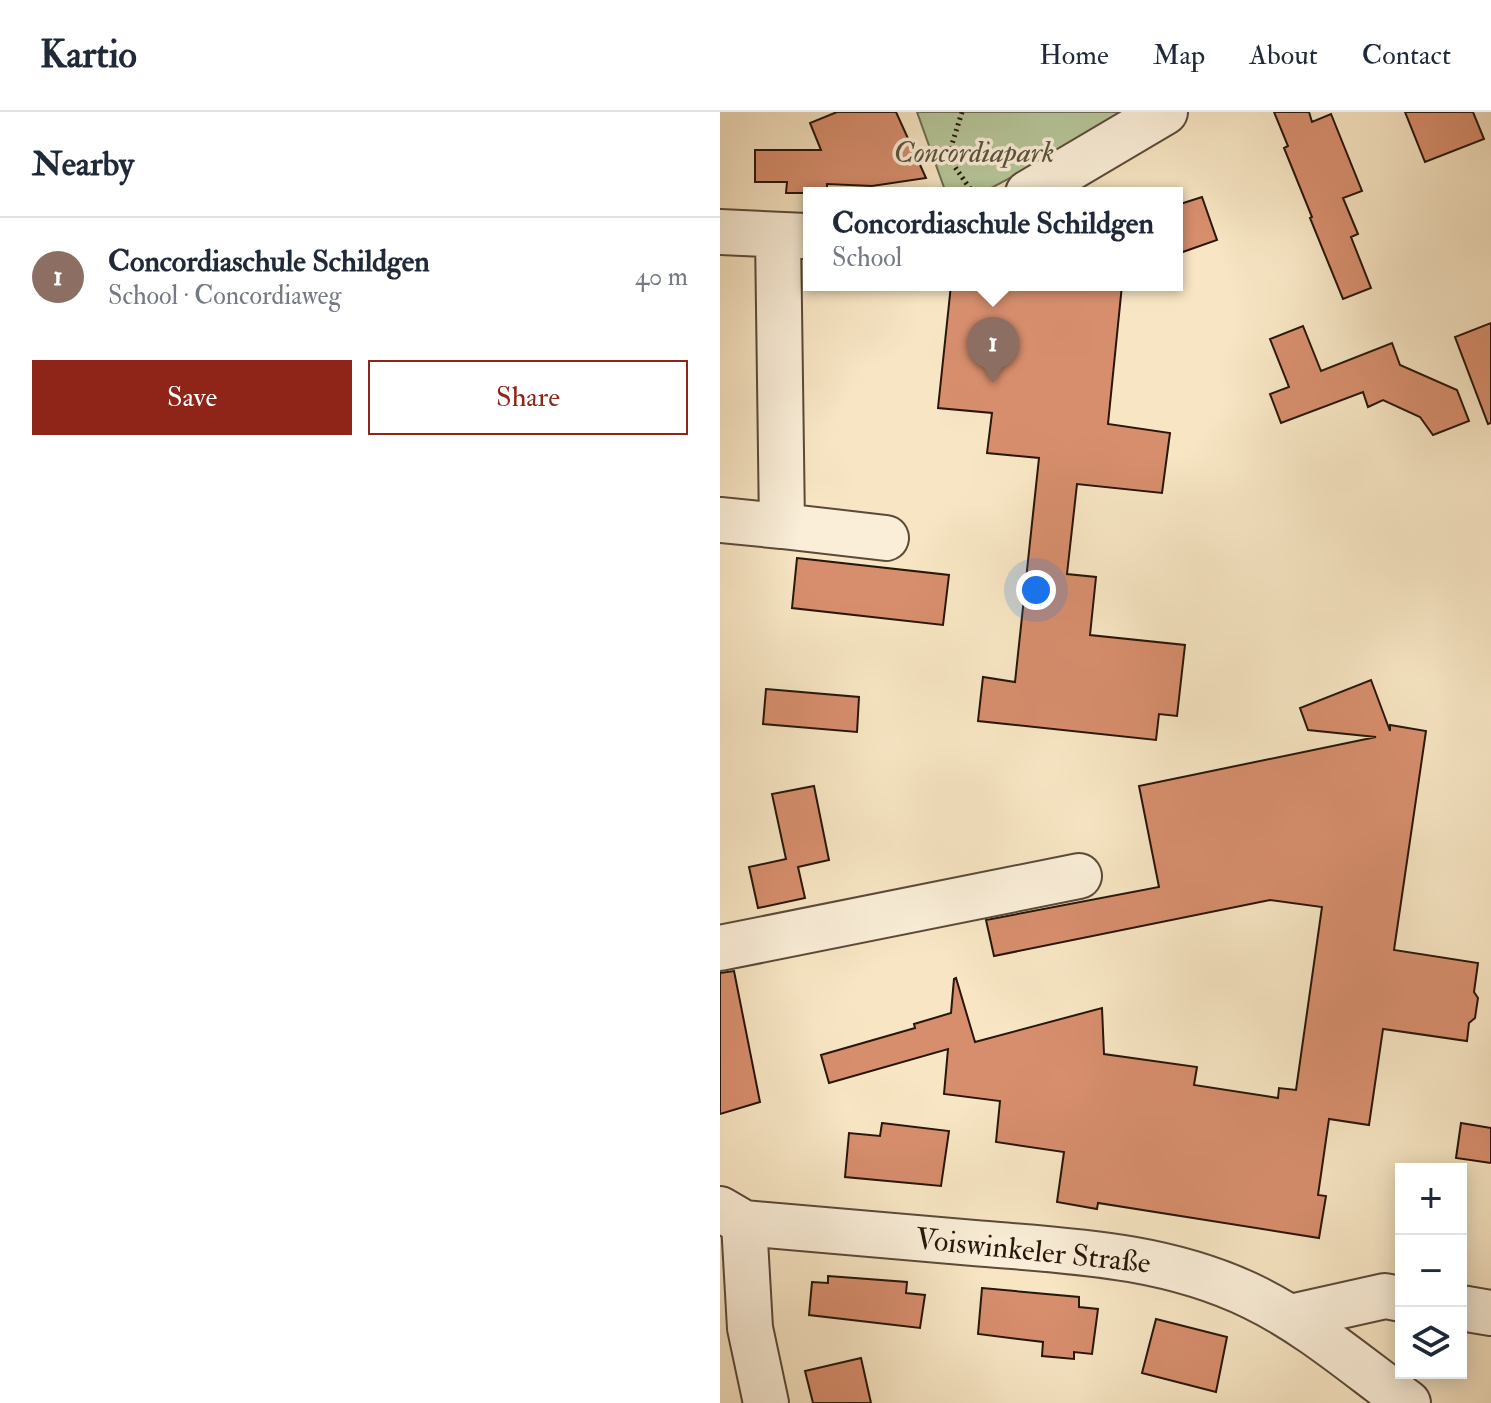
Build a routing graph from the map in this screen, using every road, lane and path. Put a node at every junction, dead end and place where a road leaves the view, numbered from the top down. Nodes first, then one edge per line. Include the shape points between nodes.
1 (962, 112) edge
2 (1165, 112) edge
3 (969, 187) edge
4 (1038, 187) edge
5 (720, 232) edge
6 (794, 235) edge
7 (720, 520) edge
8 (782, 526) junction
9 (886, 538) dead end
10 (1079, 876) dead end
11 (720, 948) edge
12 (732, 1216) edge
13 (1395, 1298) edge
14 (1467, 1309) edge
15 (1491, 1313) edge
16 (1291, 1317) junction
17 (766, 1403) edge
18 (1408, 1403) edge

1 - 3 path via 948,157
2 - 4 street
5 - 6 street
6 - 8 street
7 - 8 street
8 - 9 street
10 - 11 street
12 - 16 street, Voiswinkeler Straße via 1135,1258 1221,1285
12 - 17 street
13 - 16 street
14 - 15 street
16 - 18 street, Voiswinkeler Straße

